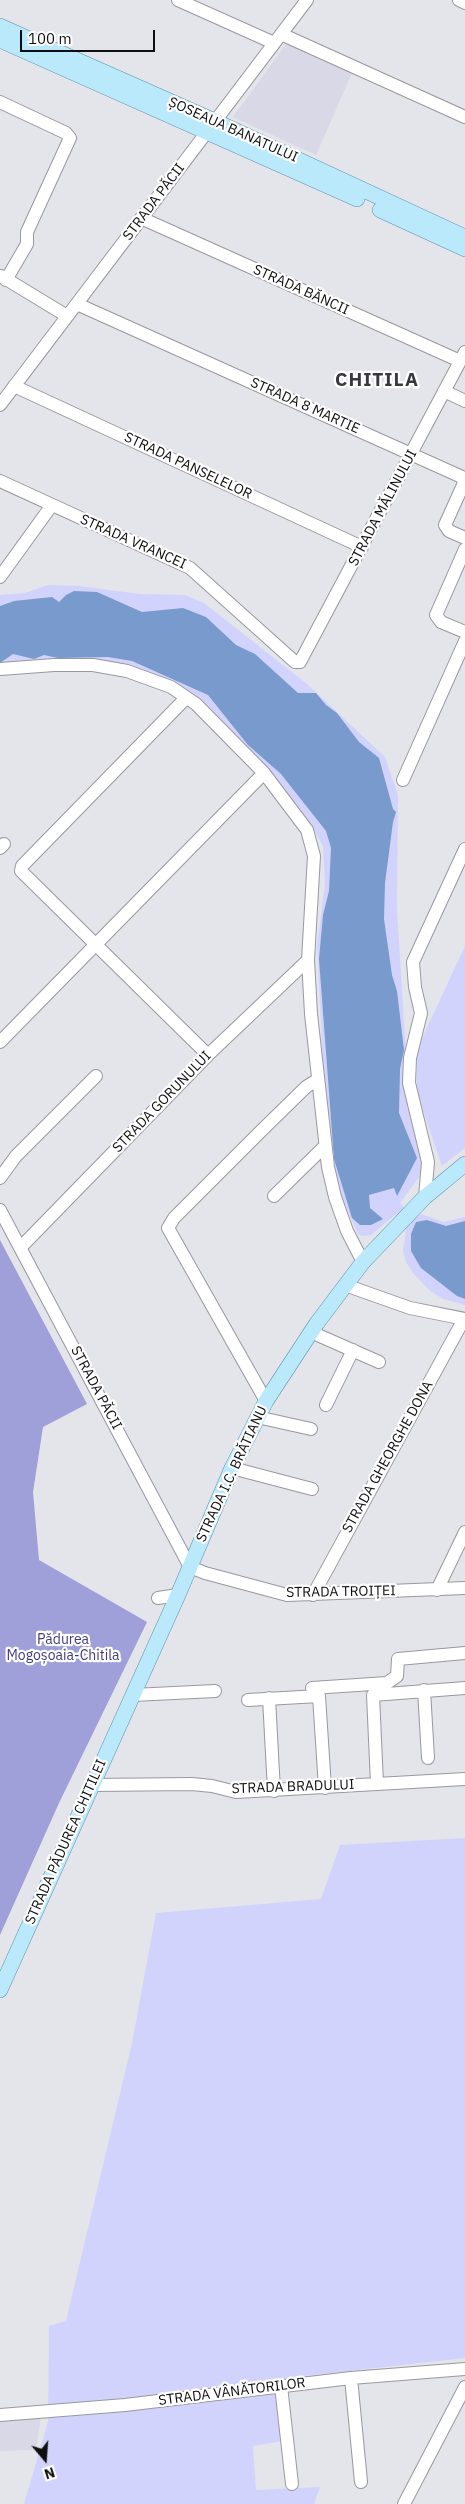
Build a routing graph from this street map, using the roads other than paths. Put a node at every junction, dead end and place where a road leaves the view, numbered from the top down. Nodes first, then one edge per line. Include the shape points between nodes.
1 (178, 0) edge
2 (307, 0) edge
3 (459, 0) edge
4 (465, 2) edge
5 (0, 26) edge
6 (278, 39) junction
7 (0, 40) edge
8 (0, 102) edge
9 (465, 116) edge
10 (211, 127) junction
11 (141, 218) junction
12 (465, 237) edge
13 (465, 249) edge
14 (3, 278) edge
15 (77, 304) junction
16 (67, 316) junction
17 (463, 357) edge
18 (14, 386) junction
19 (444, 391) junction
20 (465, 400) edge
21 (0, 405) edge
22 (412, 454) junction
23 (0, 481) edge
24 (52, 505) junction
25 (465, 538) edge
26 (362, 547) junction
27 (465, 549) edge
28 (0, 577) edge
29 (465, 632) edge
30 (465, 641) edge
31 (300, 662) joint
32 (0, 669) edge
33 (186, 698) junction
34 (264, 773) junction
35 (403, 780) dead end
36 (465, 849) edge
37 (97, 945) junction
38 (308, 960) junction
39 (0, 1042) edge
40 (208, 1055) junction
41 (96, 1076) dead end
42 (317, 1080) junction
43 (325, 1146) junction
44 (465, 1164) edge
45 (0, 1178) edge
46 (274, 1196) dead end
47 (425, 1197) junction
48 (0, 1210) edge
49 (20, 1247) junction
50 (363, 1262) junction
51 (345, 1286) junction
52 (465, 1319) edge
53 (311, 1332) junction
54 (353, 1350) junction
55 (379, 1362) dead end
56 (266, 1401) junction
57 (326, 1405) dead end
58 (258, 1417) junction
59 (312, 1429) dead end
60 (232, 1468) junction
61 (312, 1489) dead end
62 (465, 1532) edge
63 (190, 1567) junction
64 (465, 1588) edge
65 (438, 1590) junction
66 (178, 1595) junction
67 (313, 1595) junction
68 (158, 1598) dead end
69 (465, 1653) edge
70 (312, 1688) dead end
71 (465, 1688) edge
72 (424, 1690) junction
73 (215, 1691) dead end
74 (133, 1695) junction
75 (269, 1698) junction
76 (248, 1700) dead end
77 (428, 1758) dead end
78 (465, 1779) edge
79 (377, 1784) junction
80 (91, 1785) junction
81 (325, 1788) junction
82 (274, 1790) junction
83 (0, 1990) edge
84 (465, 2369) edge
85 (351, 2378) junction
86 (281, 2386) junction
87 (465, 2387) edge
88 (0, 2416) edge
89 (361, 2482) dead end
90 (292, 2484) dead end
91 (404, 2504) edge

1 - 6 street
2 - 6 street, STRADA PĂCII
3 - 4 street
5 - 10 main road, ȘOSEAUA BANATULUI
6 - 9 street
6 - 10 street, STRADA PĂCII
7 - 10 main road, ȘOSEAUA BANATULUI
8 - 14 street via 66,133 70,138 27,232 27,244
10 - 11 street, STRADA PĂCII
10 - 12 main road, ȘOSEAUA BANATULUI
10 - 13 main road, ȘOSEAUA BANATULUI
11 - 15 street, STRADA PĂCII
11 - 17 street, STRADA BĂNCII
14 - 16 street
15 - 16 street, STRADA PĂCII
15 - 22 street, STRADA 8 MARTIE
16 - 18 street, STRADA PĂCII
17 - 19 street, STRADA MĂLINULUI
18 - 21 street, STRADA PĂCII
18 - 26 street, STRADA PANSELELOR
19 - 20 street
19 - 22 street, STRADA MĂLINULUI
22 - 25 street, STRADA 8 MARTIE via 464,479 445,525 449,531
22 - 26 street, STRADA MĂLINULUI
23 - 24 street, STRADA VRANCEI
24 - 28 street
24 - 31 street, STRADA VRANCEI via 190,568 295,662
26 - 31 street, STRADA MĂLINULUI
27 - 29 street via 436,615 441,622
30 - 35 street
32 - 33 street via 93,665 156,680
33 - 34 street
33 - 37 street via 22,866 23,875
34 - 37 street
34 - 38 street via 307,830 312,842
36 - 47 street via 413,962 421,1013 410,1058 409,1084 428,1162
37 - 39 street
37 - 40 street
38 - 40 street, STRADA GORUNULUI
38 - 42 street
40 - 49 street, STRADA GORUNULUI
41 - 45 street via 16,1156
42 - 43 street
42 - 56 street via 306,1087 174,1218 168,1228
43 - 46 street
43 - 50 street via 335,1198
44 - 47 main road, STRADA I.C. BRĂTIANU
47 - 50 main road, STRADA I.C. BRĂTIANU
48 - 49 street, STRADA PĂCII
49 - 63 street, STRADA PĂCII
50 - 51 main road, STRADA I.C. BRĂTIANU
51 - 52 street via 410,1308
51 - 53 main road, STRADA I.C. BRĂTIANU
52 - 67 street, STRADA GHEORGHE DONA
53 - 54 street
53 - 56 main road, STRADA I.C. BRĂTIANU
54 - 55 street
54 - 57 street
56 - 58 main road, STRADA I.C. BRĂTIANU
58 - 59 street
58 - 60 main road, STRADA I.C. BRĂTIANU
60 - 61 street
60 - 63 main road, STRADA I.C. BRĂTIANU
62 - 65 street
63 - 66 main road, STRADA I.C. BRĂTIANU
63 - 67 street, STRADA TROIȚEI via 264,1590
64 - 65 street, STRADA TROIȚEI
65 - 67 street, STRADA TROIȚEI
66 - 68 street
66 - 74 main road, STRADA I.C. BRĂTIANU
69 - 70 street via 398,1658 397,1676 387,1683
71 - 72 street
72 - 77 street
72 - 79 street via 373,1695
73 - 74 street
74 - 80 main road, STRADA PĂDUREA CHITILEI
75 - 76 street
75 - 81 street via 319,1696
75 - 82 street
78 - 79 street, STRADA BRADULUI
79 - 81 street, STRADA BRADULUI
80 - 82 street, STRADA BRADULUI via 192,1784 236,1792
80 - 83 main road, STRADA PĂDUREA CHITILEI
81 - 82 street, STRADA BRADULUI
84 - 85 street, STRADA VÂNĂTORILOR
85 - 86 street, STRADA VÂNĂTORILOR
85 - 89 street
86 - 88 street, STRADA VÂNĂTORILOR
86 - 90 street
87 - 91 street

